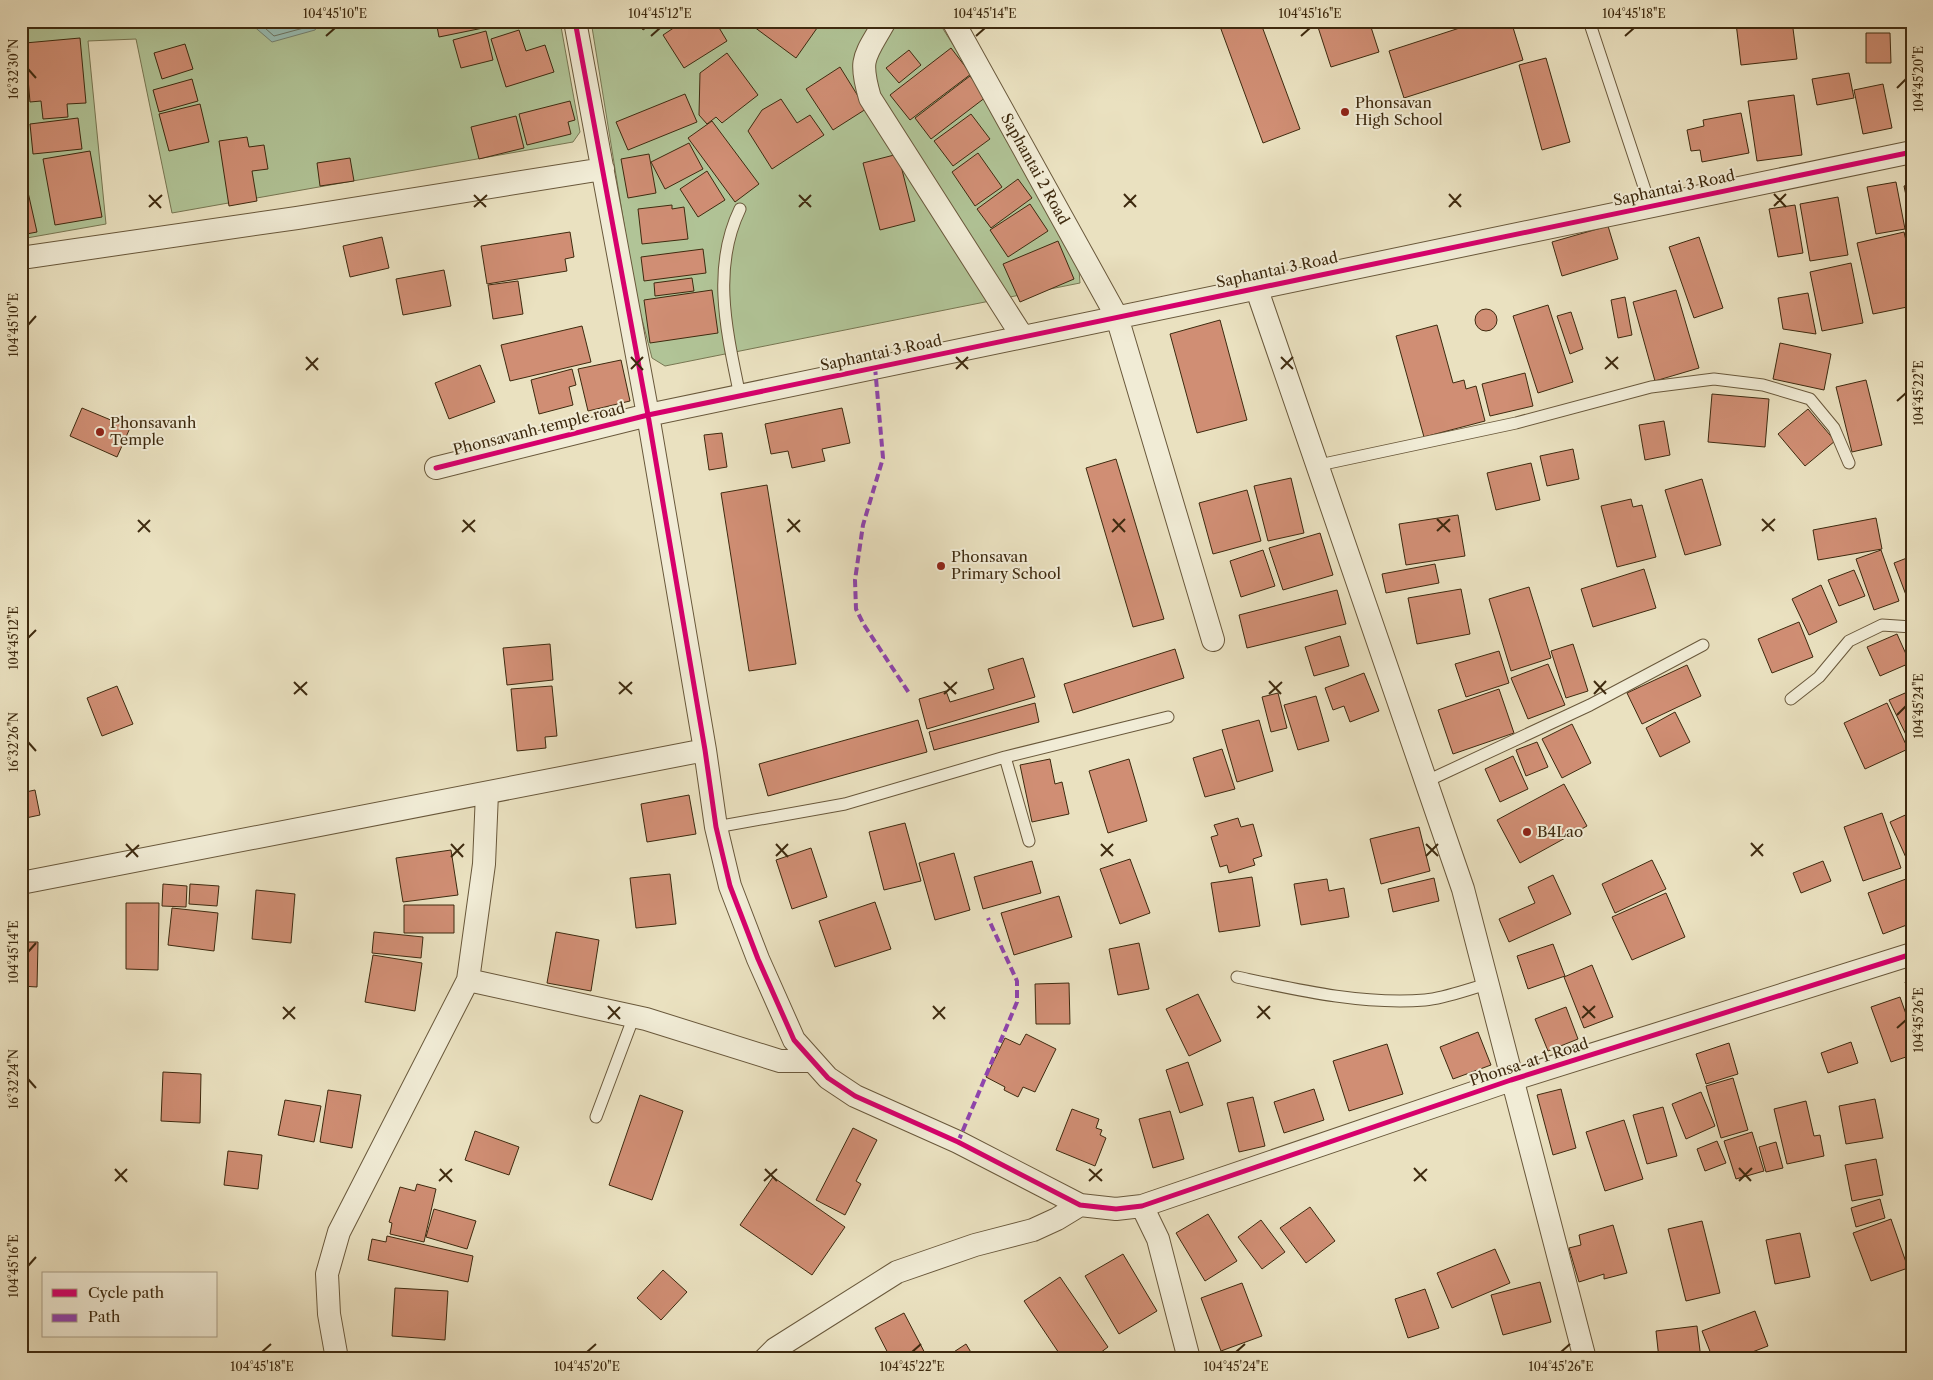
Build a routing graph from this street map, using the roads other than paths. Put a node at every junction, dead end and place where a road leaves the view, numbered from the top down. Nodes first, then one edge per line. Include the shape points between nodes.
1 (575, 21) edge
2 (885, 21) edge
3 (953, 21) edge
4 (1589, 21) edge
5 (1912, 152) edge
6 (603, 169) junction
7 (1650, 205) junction
8 (740, 208) dead end
9 (21, 258) edge
10 (1256, 288) junction
11 (1117, 317) junction
12 (1022, 336) junction
13 (740, 396) junction
14 (648, 415) junction
15 (1849, 463) dead end
16 (1319, 465) junction
17 (436, 468) dead end
18 (1912, 627) edge
19 (1213, 640) dead end
20 (1703, 645) dead end
21 (1792, 699) dead end
22 (1168, 717) dead end
23 (705, 750) junction
24 (1005, 757) junction
25 (1427, 781) junction
26 (487, 792) junction
27 (716, 828) junction
28 (1029, 841) dead end
29 (21, 883) edge
30 (1912, 954) edge
31 (1237, 977) dead end
32 (468, 980) junction
33 (1488, 984) junction
34 (634, 1016) junction
35 (812, 1061) junction
36 (1511, 1080) junction
37 (596, 1117) dead end
38 (1080, 1205) junction
39 (1149, 1205) junction
40 (774, 1356) edge
41 (337, 1359) edge
42 (1189, 1359) edge
43 (1585, 1359) edge

1 - 6 street
2 - 12 street via 863,60 870,98
3 - 11 street, Saphantai 2 Road
4 - 7 lane
5 - 7 street, Saphantai 3 Road
6 - 9 street
6 - 14 street
7 - 10 street, Saphantai 3 Road
8 - 13 lane via 733,223 723,272 724,322
10 - 11 street, Saphantai 3 Road
10 - 16 street
11 - 12 street, Saphantai 3 Road
11 - 19 street, Saphantai 2 Road
12 - 13 street, Saphantai 3 Road
13 - 14 street, Saphantai 3 Road
14 - 17 street, Phonsavanh temple road
14 - 23 street
15 - 16 lane via 1834,428 1810,399 1763,385 1714,379 1651,388 1516,423
16 - 25 street
18 - 21 lane via 1882,626 1849,641 1819,677
20 - 25 lane via 1590,705
22 - 24 lane
23 - 26 street
23 - 27 street
24 - 27 lane via 845,804
24 - 28 lane
25 - 33 street via 1463,889
26 - 29 street
26 - 32 street via 484,864
27 - 35 street via 730,886 758,959 794,1040
30 - 36 street, Phonsa-at 1 Road
31 - 33 lane via 1315,994 1361,999 1426,1000
32 - 34 street
32 - 41 street via 339,1232 327,1274 329,1314
33 - 36 street
34 - 35 street via 780,1061
34 - 37 lane
35 - 38 street via 828,1078 855,1096 958,1142
36 - 39 street, Phonsa-at 1 Road
36 - 43 street
38 - 39 street, Phonsa-at 1 Road via 1116,1209
38 - 40 street via 1058,1220 1033,1230 975,1245 897,1272
39 - 42 street

